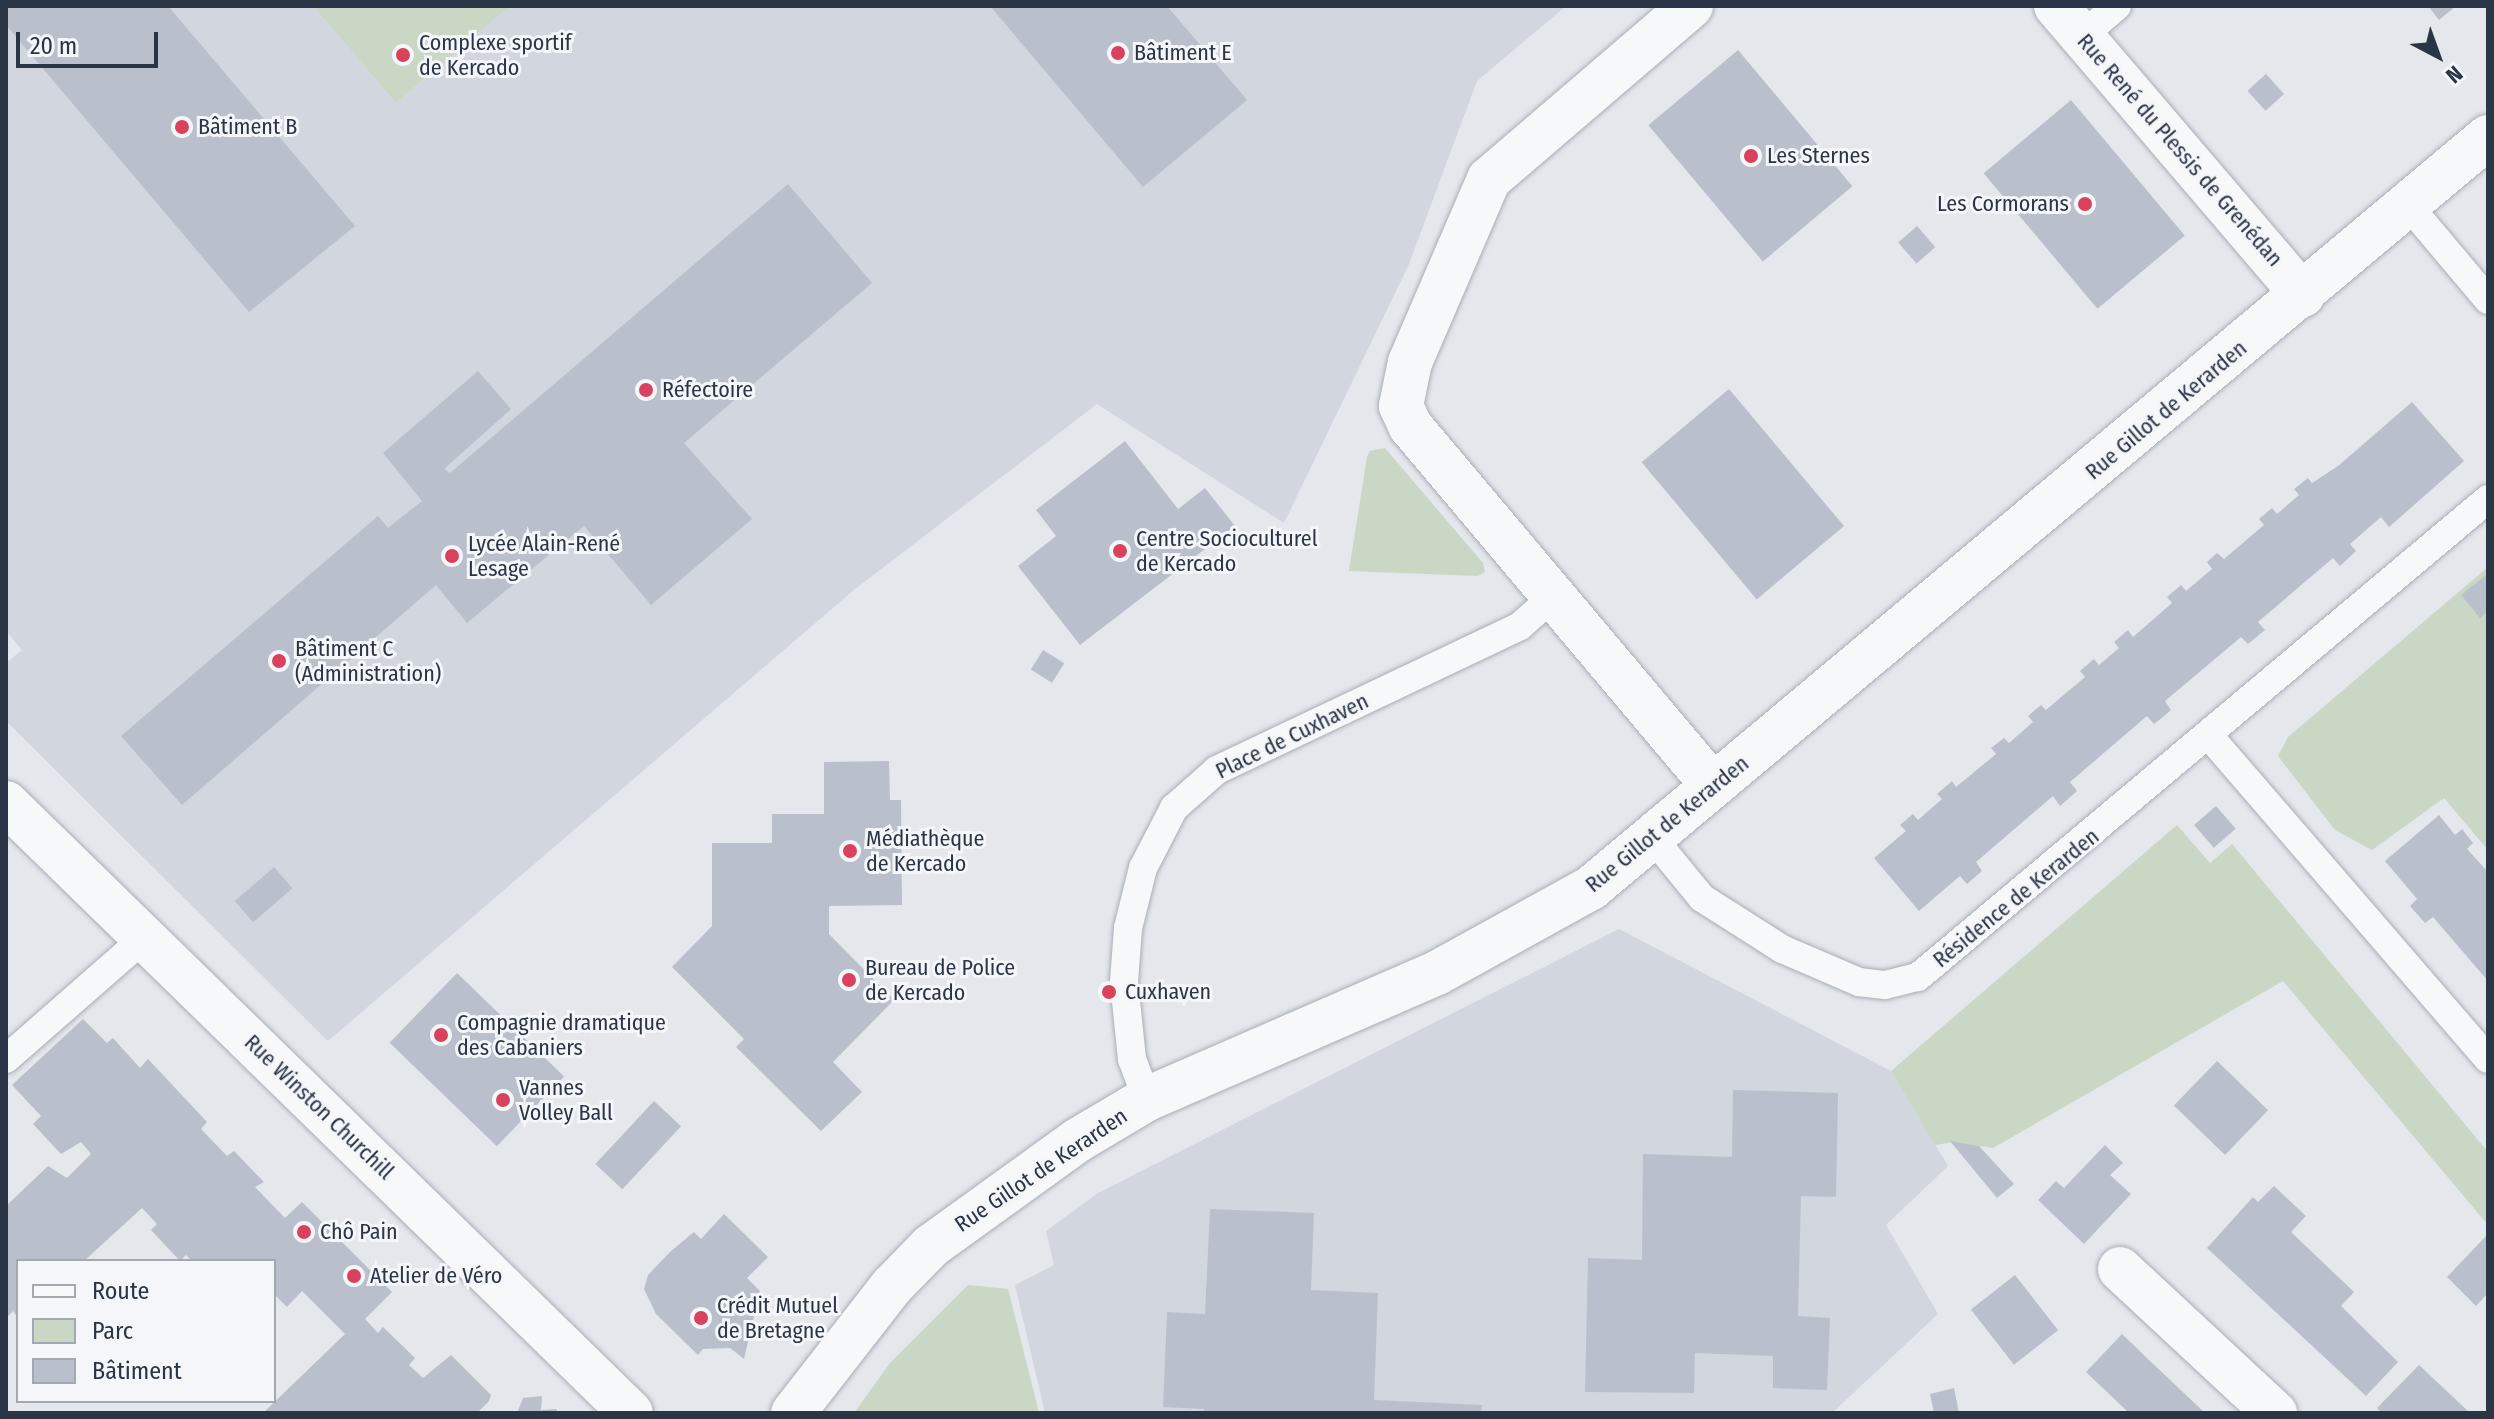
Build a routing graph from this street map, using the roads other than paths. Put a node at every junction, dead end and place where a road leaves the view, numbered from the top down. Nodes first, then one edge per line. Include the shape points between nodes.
1 (1691, 6) edge
2 (2117, 6) edge
3 (2069, 21) edge
4 (2488, 137) edge
5 (2408, 205) junction
6 (2303, 295) junction
7 (2488, 300) edge
8 (2488, 499) edge
9 (1554, 596) junction
10 (2210, 737) junction
11 (1713, 786) junction
12 (6, 803) edge
13 (1652, 837) junction
14 (143, 939) junction
15 (6, 1059) edge
16 (2488, 1059) edge
17 (1147, 1099) junction
18 (2120, 1269) dead end
19 (631, 1413) edge
20 (793, 1413) edge
21 (2275, 1413) edge

1 - 9 street via 1489,179 1410,362 1401,406 1411,427
2 - 3 lane
3 - 6 street, Rue René du Plessis de Grenédan
4 - 5 street, Rue Gillot de Kerarden
5 - 6 street, Rue Gillot de Kerarden
5 - 7 lane
6 - 11 street, Rue Gillot de Kerarden
8 - 10 lane, Résidence de Kerarden
9 - 11 street
9 - 17 lane, Place de Cuxhaven via 1520,626 1217,770 1174,808 1143,868 1128,928 1124,982 1132,1059
10 - 13 lane, Résidence de Kerarden via 1951,954 1918,977 1885,985 1833,971 1728,918 1702,898
10 - 16 lane
11 - 13 street, Rue Gillot de Kerarden
12 - 14 street, Rue Winston Churchill
13 - 17 street, Rue Gillot de Kerarden via 1591,888 1437,973
14 - 15 lane
14 - 19 street, Rue Winston Churchill
17 - 20 street, Rue Gillot de Kerarden via 1078,1140 931,1246 892,1286
18 - 21 street

